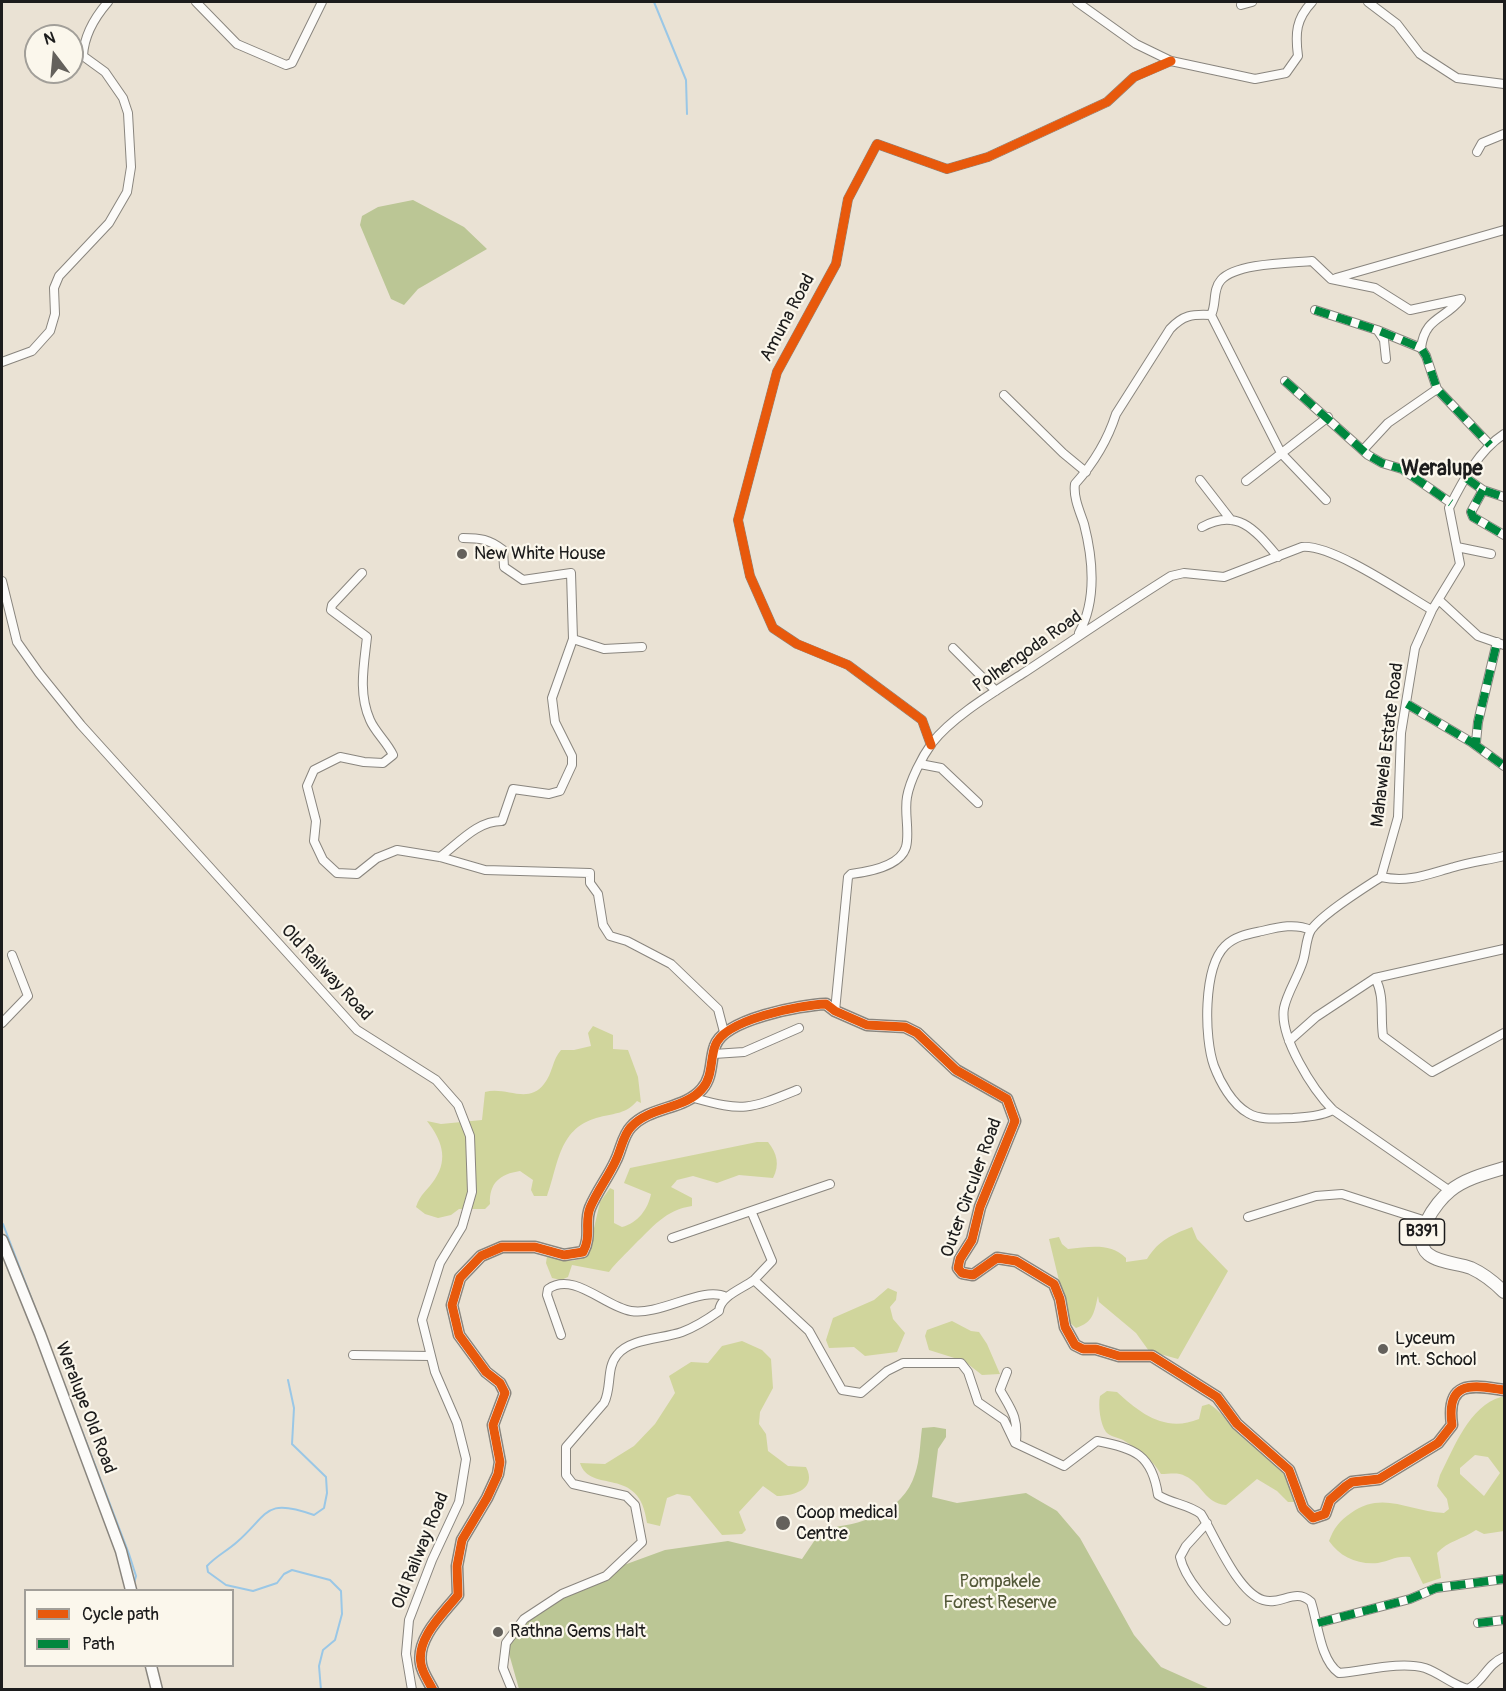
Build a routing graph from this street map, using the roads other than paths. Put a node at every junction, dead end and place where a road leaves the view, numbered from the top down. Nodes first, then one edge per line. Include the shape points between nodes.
1 (108, 2) edge
2 (195, 2) edge
3 (321, 2) edge
4 (1077, 2) edge
5 (1252, 2) edge
6 (1312, 2) edge
7 (1368, 2) edge
8 (1241, 5) dead end
9 (1171, 62) junction
10 (1504, 84) edge
11 (1504, 134) edge
12 (1477, 152) dead end
13 (1504, 230) edge
14 (1331, 279) junction
15 (1315, 310) dead end
16 (1211, 315) junction
17 (1377, 330) junction
18 (1421, 348) junction
19 (1386, 359) dead end
20 (2, 362) edge
21 (1284, 381) dead end
22 (1437, 389) junction
23 (1004, 395) dead end
24 (1328, 417) junction
25 (1504, 434) edge
26 (1490, 445) junction
27 (1363, 450) junction
28 (1281, 453) junction
29 (1086, 472) junction
30 (1466, 478) junction
31 (1200, 480) dead end
32 (1246, 481) dead end
33 (1483, 490) junction
34 (1504, 497) edge
35 (1326, 500) dead end
36 (1451, 503) junction
37 (1231, 519) junction
38 (1202, 527) dead end
39 (1504, 535) edge
40 (463, 538) dead end
41 (1457, 547) junction
42 (1491, 554) dead end
43 (1278, 557) junction
44 (362, 573) dead end
45 (2, 581) edge
46 (1440, 601) junction
47 (1432, 610) junction
48 (1077, 637) junction
49 (573, 639) junction
50 (1501, 644) edge
51 (642, 647) dead end
52 (953, 648) dead end
53 (996, 691) junction
54 (1407, 704) junction
55 (1471, 742) junction
56 (931, 745) junction
57 (920, 764) junction
58 (1504, 766) edge
59 (978, 803) dead end
60 (1504, 856) edge
61 (440, 857) junction
62 (1381, 878) junction
63 (1311, 930) junction
64 (1504, 949) edge
65 (12, 955) dead end
66 (1375, 978) junction
67 (835, 1011) junction
68 (2, 1023) edge
69 (799, 1028) dead end
70 (724, 1032) junction
71 (1504, 1033) edge
72 (1289, 1041) junction
73 (714, 1054) junction
74 (797, 1090) dead end
75 (694, 1098) junction
76 (1333, 1110) junction
77 (1504, 1168) edge
78 (830, 1184) dead end
79 (1450, 1191) junction
80 (752, 1213) junction
81 (1248, 1217) dead end
82 (1426, 1221) junction
83 (672, 1238) dead end
84 (2, 1240) edge
85 (754, 1280) junction
86 (1504, 1292) edge
87 (726, 1297) junction
88 (561, 1335) dead end
89 (353, 1355) dead end
90 (431, 1356) junction
91 (1007, 1372) dead end
92 (1504, 1390) edge
93 (1016, 1443) junction
94 (1207, 1523) junction
95 (1504, 1580) edge
96 (131, 1589) edge
97 (1226, 1620) dead end
98 (1504, 1620) edge
99 (1318, 1623) junction
100 (1478, 1623) dead end
101 (1504, 1657) edge
102 (152, 1667) edge
103 (157, 1689) edge
104 (412, 1689) edge
105 (433, 1689) edge
106 (512, 1689) edge

1 - 20 street via 90,29 83,56 105,72 128,113 131,168 127,192 109,223 59,276 50,331 32,351
2 - 3 street via 237,45 286,65 292,63
4 - 9 street via 1136,44
5 - 8 street
6 - 9 street via 1302,13 1295,32 1298,56 1286,73 1255,79
7 - 10 street via 1397,24 1420,54 1457,78
9 - 56 street, Amuna Road via 1134,77 1107,102 988,157 947,169 877,144 848,199 836,264 777,372 738,520 750,576 773,628 797,644 848,665 913,713 922,720
11 - 12 street via 1482,143
13 - 14 street
14 - 16 street via 1312,261 1243,268 1222,279
14 - 18 street via 1375,288 1410,310 1461,299 1453,309 1431,322 1423,334
15 - 17 street
16 - 28 street
16 - 29 street via 1180,318 1170,329 1116,414
17 - 18 street
17 - 19 street via 1384,340
18 - 22 street
21 - 24 street
22 - 26 street
22 - 27 street via 1388,423
23 - 29 street
24 - 27 street
24 - 28 street
25 - 26 street
26 - 30 street
27 - 36 street via 1382,463 1402,469
28 - 32 street
28 - 35 street
29 - 48 street via 1074,490 1087,537 1091,592 1086,620
30 - 33 street
30 - 36 street
31 - 37 street
33 - 34 street
33 - 39 street via 1473,516
36 - 41 street, Mahawela Estate Road
37 - 38 street via 1213,520
37 - 43 street via 1257,532
40 - 49 street via 484,538 494,543 502,550 504,567 523,580 572,573
41 - 42 street
41 - 46 street, Mahawela Estate Road via 1460,564
43 - 47 street, Polhengoda Road via 1314,546
43 - 48 street, Polhengoda Road via 1224,578 1184,573 1171,576
44 - 61 street via 331,610 367,637 363,702 393,755 383,763 340,757 314,770 307,786 316,821 314,841 323,860 337,873 357,874 377,858 397,850
45 - 90 street, Old Railway Road via 17,642 81,725 357,1030 436,1080 458,1105 470,1136 472,1192 462,1227 440,1263 422,1320
46 - 47 street, Mahawela Estate Road
46 - 50 street via 1478,636
47 - 54 street, Mahawela Estate Road via 1415,648
48 - 53 street, Polhengoda Road
49 - 51 street via 604,649
49 - 61 street via 552,698 555,722 572,756 560,791 549,794 513,789 502,821 480,825
50 - 55 street via 1478,722 1477,741
52 - 53 street
53 - 56 street, Polhengoda Road via 941,732
54 - 55 street
54 - 62 street, Mahawela Estate Road via 1401,733 1398,818
55 - 58 street
56 - 57 street, Polhengoda Road
57 - 59 street via 941,768
57 - 67 street, Polhengoda Road via 907,796 906,848 884,866 848,877
60 - 62 street via 1421,878
61 - 70 street via 485,870 590,873 603,926 610,936 671,964 717,1009
62 - 63 street via 1351,896
63 - 72 street via 1304,960 1284,1008
63 - 76 street via 1282,926 1235,938 1223,947 1215,958 1209,989 1209,1048 1228,1093 1254,1116 1276,1119
64 - 66 street
65 - 68 street via 28,996
66 - 71 street via 1383,1003 1383,1036 1432,1072
66 - 72 street via 1316,1017
67 - 70 street, Outer Circuler Road via 826,1004 810,1005 744,1022
67 - 92 street, Outer Circuler Road via 867,1025 905,1027 917,1033 956,1070 1006,1100 1013,1109 1015,1121 1010,1138 980,1207 972,1240 960,1259 958,1268 962,1273 973,1275 997,1258 1016,1261 1054,1284 1065,1327 1075,1345 1119,1356 1152,1356 1217,1397 1237,1424 1289,1470 1303,1508 1313,1518 1325,1514 1330,1500 1352,1482 1379,1479 1438,1443 1452,1425 1449,1407 1460,1389
69 - 73 street via 744,1052
70 - 73 street via 714,1046
72 - 76 street via 1321,1098
73 - 75 street via 706,1085
74 - 75 street via 757,1106 731,1108
75 - 105 street via 653,1112 628,1129 589,1210 589,1241 583,1252 564,1255 536,1247 502,1247 482,1256 460,1278 452,1305 459,1335 505,1393 493,1425 500,1461 488,1498 462,1540 457,1566 458,1595 421,1648 421,1665
76 - 79 street
77 - 79 main road, B391
78 - 80 street
79 - 82 main road, B391
80 - 83 street
80 - 85 street via 772,1261
81 - 82 street via 1316,1196 1342,1194
82 - 86 main road, B391 via 1421,1233 1428,1254 1470,1268
84 - 96 street, Weralupe Old Road via 121,1551
85 - 87 street
85 - 93 street via 809,1331 842,1390 861,1393 903,1363 961,1363 978,1402 1004,1420
87 - 88 street via 714,1293 654,1310 630,1311 579,1287 554,1285 547,1295
87 - 106 street via 711,1317 618,1353 612,1363 604,1403 566,1447 566,1475 573,1484 626,1496 634,1505 642,1542 606,1576 562,1594 524,1619 506,1643 503,1668
89 - 90 street
90 - 104 street, Old Railway Road via 466,1458 459,1502 409,1620 406,1654
91 - 93 street via 1000,1390 1018,1424
93 - 94 street via 1064,1466 1097,1441 1120,1445 1148,1462 1158,1495 1191,1506
94 - 97 street via 1186,1546 1180,1557 1182,1568
94 - 99 street via 1241,1584 1261,1600 1305,1596
95 - 99 street via 1436,1588 1410,1599
98 - 100 street
99 - 101 street via 1326,1654 1339,1673 1408,1666 1426,1668 1468,1689 1476,1685 1491,1664
102 - 103 street

